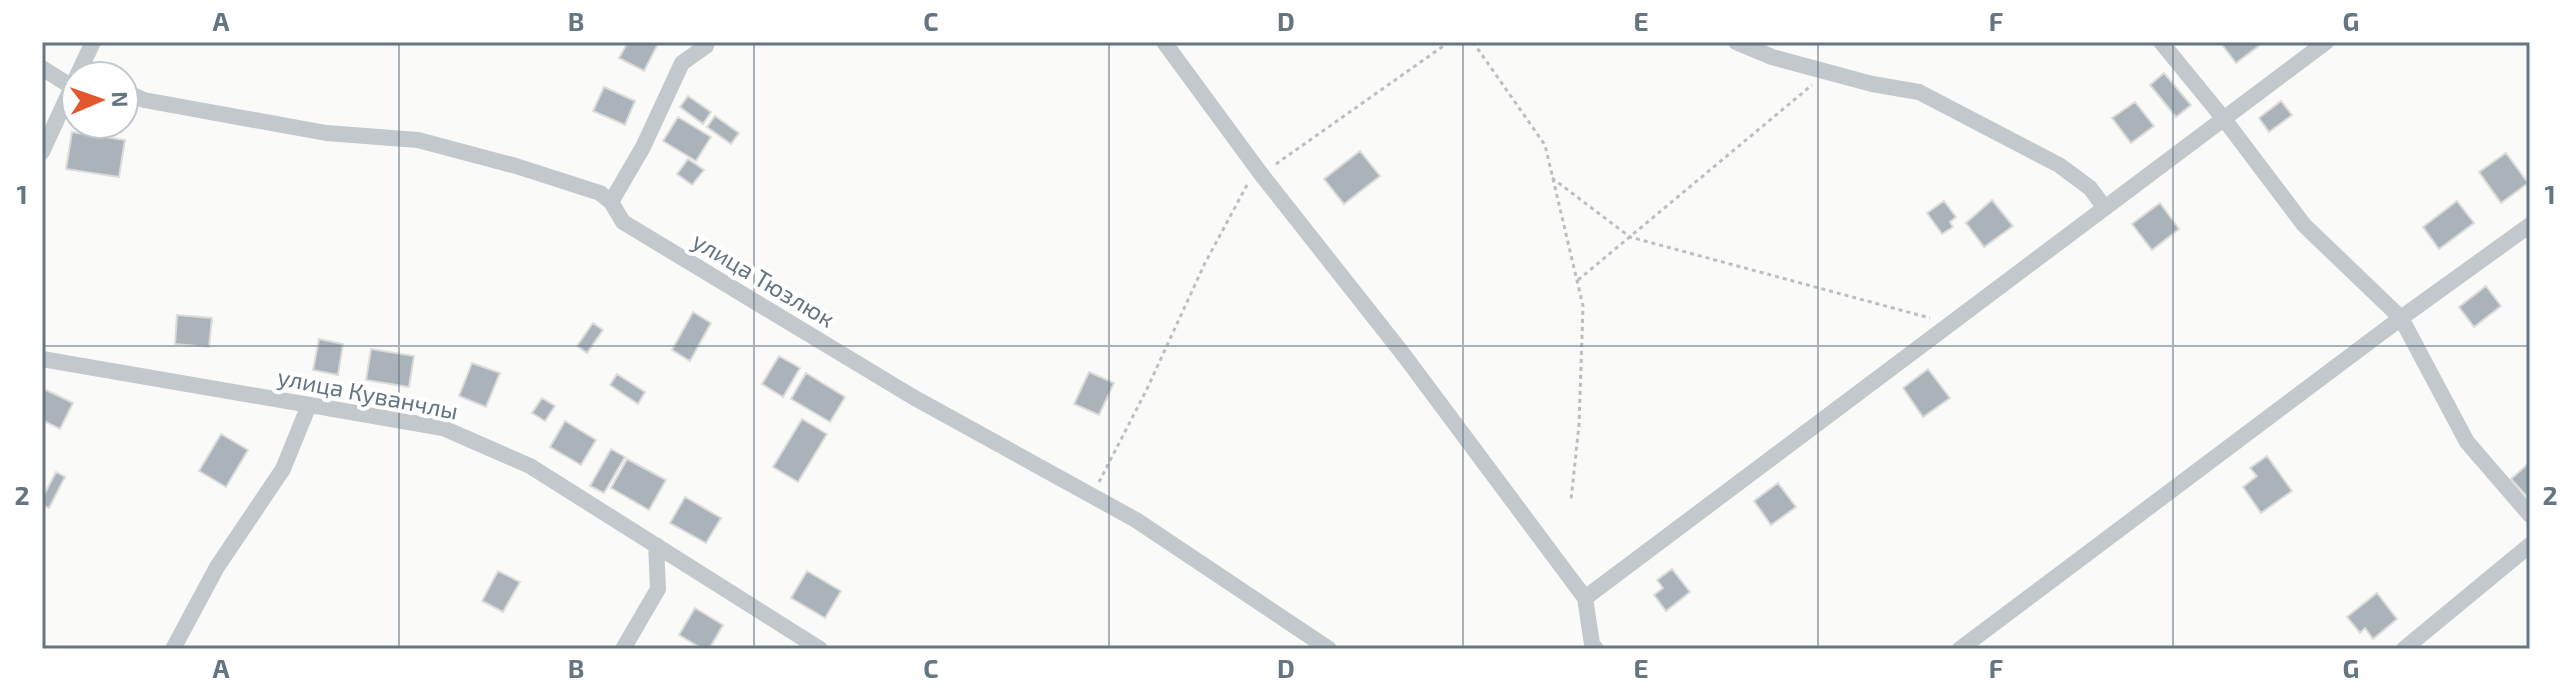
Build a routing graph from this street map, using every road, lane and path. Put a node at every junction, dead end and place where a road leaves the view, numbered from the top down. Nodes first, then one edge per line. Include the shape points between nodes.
1 (707, 42) edge
2 (1164, 42) edge
3 (1449, 42) edge
4 (1473, 42) edge
5 (1736, 42) edge
6 (2161, 42) edge
7 (2326, 42) edge
8 (1827, 72) junction
9 (140, 98) edge
10 (60, 116) edge
11 (2224, 119) junction
12 (42, 152) edge
13 (1261, 174) junction
14 (1552, 178) junction
15 (611, 202) junction
16 (2105, 208) junction
17 (2530, 225) edge
18 (1630, 237) junction
19 (1577, 281) junction
20 (2401, 318) junction
21 (1951, 323) junction
22 (42, 359) edge
23 (309, 405) junction
24 (1092, 495) junction
25 (1571, 500) dead end
26 (2530, 515) edge
27 (656, 545) junction
28 (2530, 545) edge
29 (1585, 598) junction
30 (173, 649) edge
31 (623, 649) edge
32 (820, 649) edge
33 (1329, 649) edge
34 (1596, 649) edge
35 (1960, 649) edge
36 (2404, 649) edge

1 - 15 street via 682,63
2 - 13 street
3 - 13 path
4 - 14 path via 1545,145
5 - 8 street
6 - 11 street
7 - 11 street
8 - 16 street via 1919,92 2059,165 2090,188
8 - 18 path
9 - 15 street, улица Тюзлюк via 326,133 418,140 516,166 600,193
10 - 12 street
11 - 16 street
11 - 20 street via 2304,225
13 - 24 path via 1247,184 1205,263
13 - 29 street
14 - 18 path
14 - 19 path
15 - 24 street, улица Тюзлюк via 623,222 913,397
16 - 21 street
17 - 20 street
18 - 19 path
18 - 21 path
19 - 25 path via 1583,306
20 - 26 street via 2467,442
20 - 35 street
21 - 29 street
22 - 23 street, улица Куванчлы
23 - 27 street, улица Куванчлы via 443,428 530,466
23 - 30 street via 283,469 217,567
24 - 33 street, улица Тюзлюк
27 - 31 street via 658,589
27 - 32 street, улица Куванчлы
28 - 36 street
29 - 34 street

